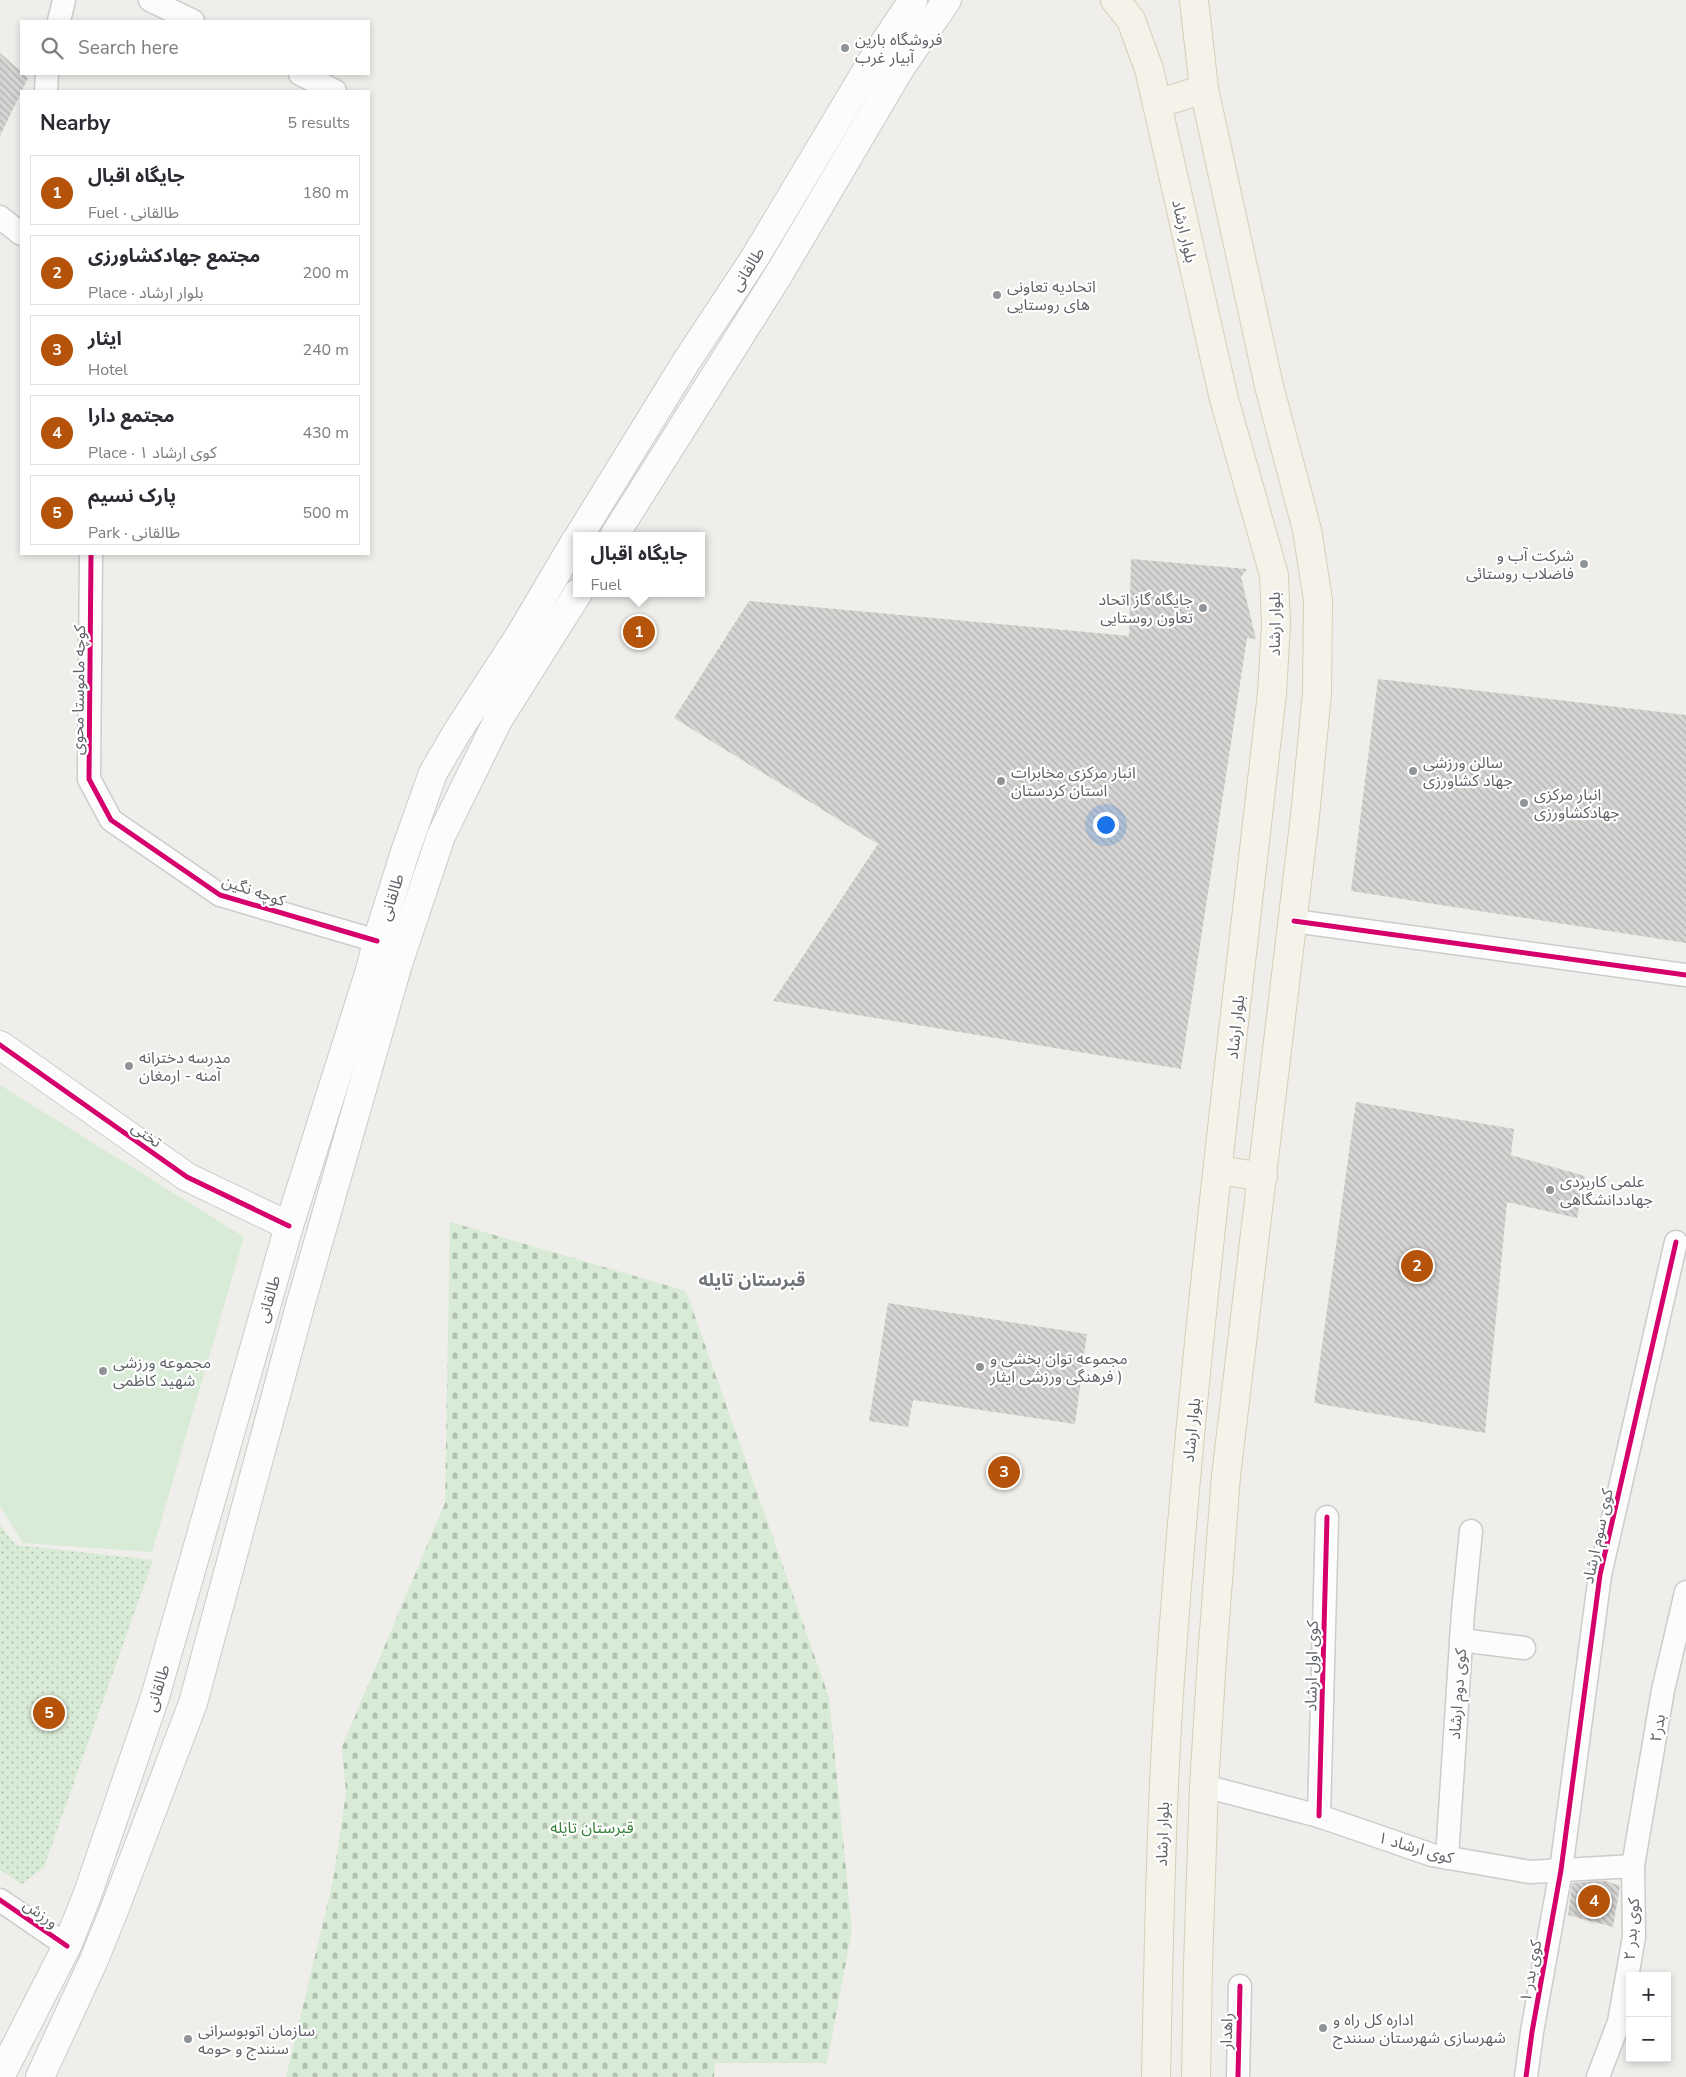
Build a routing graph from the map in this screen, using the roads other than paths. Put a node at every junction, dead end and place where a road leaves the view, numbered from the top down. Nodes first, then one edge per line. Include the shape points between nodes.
1 (64, 0) edge
2 (150, 0) edge
3 (913, 0) edge
4 (947, 0) edge
5 (1115, 0) edge
6 (1195, 1) edge
7 (59, 20) edge
8 (191, 20) edge
9 (48, 75) edge
10 (302, 75) edge
11 (1204, 89) junction
12 (46, 90) edge
13 (334, 90) edge
14 (1157, 104) junction
15 (792, 196) junction
16 (816, 212) junction
17 (0, 216) edge
18 (20, 233) edge
19 (581, 532) edge
20 (617, 532) edge
21 (573, 545) edge
22 (91, 555) edge
23 (575, 597) edge
24 (111, 820) joint
25 (1294, 921) junction
26 (377, 941) junction
27 (1686, 975) edge
28 (0, 1045) edge
29 (1219, 1170) junction
30 (1263, 1177) junction
31 (289, 1226) junction
32 (321, 1233) junction
33 (1676, 1242) dead end
34 (1327, 1517) dead end
35 (1471, 1531) dead end
36 (1686, 1592) edge
37 (1461, 1640) junction
38 (1524, 1648) dead end
39 (1204, 1786) junction
40 (1319, 1816) junction
41 (1447, 1858) junction
42 (1633, 1866) junction
43 (1561, 1870) junction
44 (0, 1900) edge
45 (67, 1946) junction
46 (94, 1960) junction
47 (1240, 1986) dead end
48 (5, 2075) edge
49 (40, 2077) edge
50 (1156, 2077) edge
51 (1196, 2077) edge
52 (1238, 2077) edge
53 (1526, 2077) edge
54 (1598, 2077) edge

1 - 7 street
2 - 8 street
3 - 15 main road, طالقانی
4 - 16 main road, طالقانی via 901,67
5 - 14 main road, بلوار ارشاد via 1131,20 1149,69
6 - 11 main road
9 - 12 street
10 - 13 street
11 - 14 main road
11 - 25 main road via 1269,386 1308,530 1318,600 1317,693
14 - 29 main road, بلوار ارشاد via 1224,400 1274,575 1276,624 1272,693
15 - 16 main road
15 - 19 main road, طالقانی
16 - 20 main road, طالقانی
17 - 18 street
21 - 26 main road, طالقانی via 433,773
22 - 24 street, کوچه ماموستا محوی via 89,779
23 - 32 main road, طالقانی via 498,720 441,836 398,964
24 - 26 street, کوچه نگین via 220,895
25 - 27 street
25 - 30 main road
26 - 31 main road, طالقانی
28 - 31 main road, تختی via 187,1177
29 - 30 main road
29 - 50 main road, بلوار ارشاد via 1186,1470 1172,1651 1162,1812
30 - 39 main road via 1226,1476
31 - 32 main road, تختی
31 - 45 main road, طالقانی via 155,1698
32 - 46 main road, طالقانی via 192,1703
33 - 43 street, کوی سوم ارشاد via 1600,1575
34 - 40 street, کوی اول ارشاد
35 - 37 street, کوی دوم ارشاد
36 - 42 street, بدر۲ via 1663,1690
37 - 38 street
37 - 41 street, کوی دوم ارشاد
39 - 40 street, کوی ارشاد ۱
39 - 51 main road
40 - 41 street, کوی ارشاد ۱
41 - 43 street, کوی ارشاد ۱ via 1530,1872
42 - 43 street, کوی ارشاد ۱
42 - 54 street, کوی بدر ۲ via 1634,1937 1619,2022
43 - 53 street, کوی بدر ۱
44 - 45 street, ورزش
45 - 46 main road
45 - 48 main road, طالقانی
46 - 49 main road, طالقانی
47 - 52 street, راهدار

